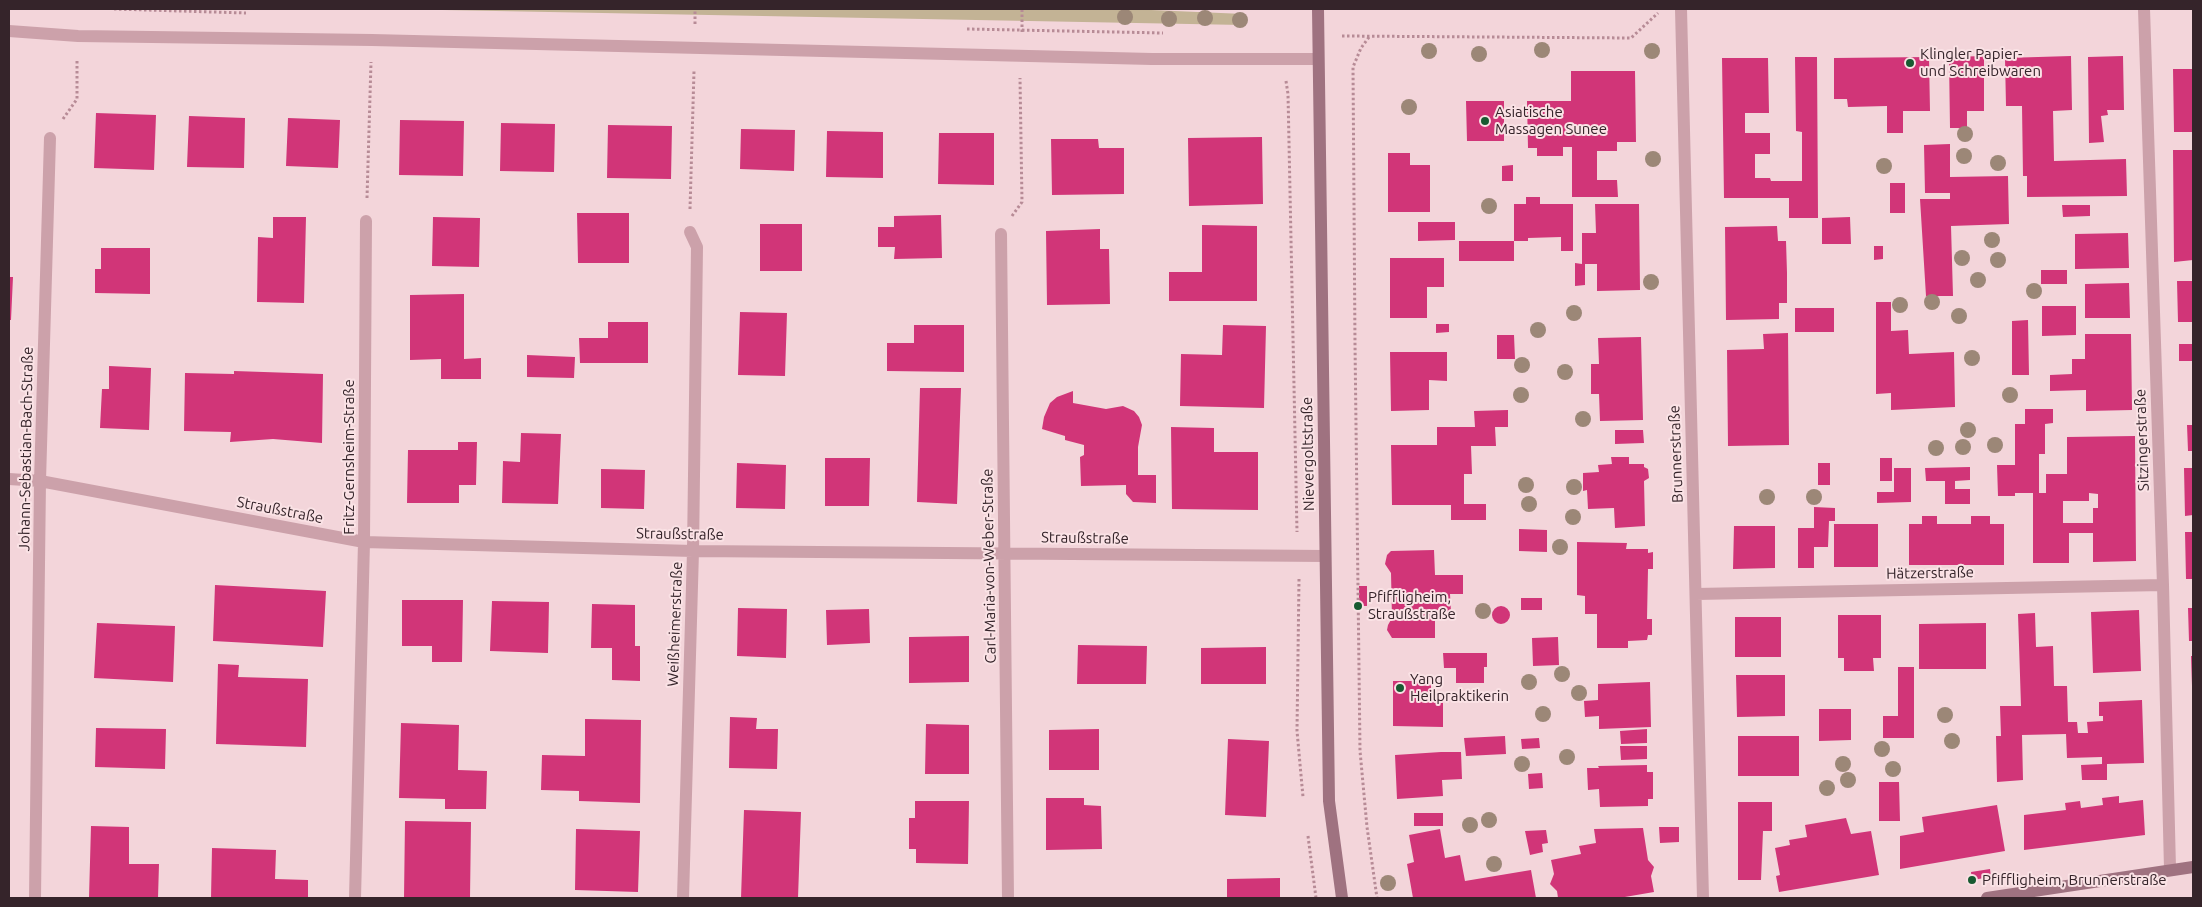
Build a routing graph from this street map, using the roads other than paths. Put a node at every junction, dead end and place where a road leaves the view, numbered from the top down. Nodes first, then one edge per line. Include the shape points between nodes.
1 (1318, 9) edge
2 (1681, 9) edge
3 (2144, 9) edge
4 (9, 31) edge
5 (1318, 59) junction
6 (50, 138) road end
7 (366, 221) road end
8 (690, 232) road end
9 (1001, 234) road end
10 (9, 479) edge
11 (40, 481) junction
12 (364, 542) junction
13 (694, 551) junction
14 (1006, 553) junction
15 (1325, 556) junction
16 (2163, 585) junction
17 (1696, 594) junction
18 (2193, 867) edge
19 (2170, 869) junction
20 (35, 898) edge
21 (355, 898) edge
22 (683, 898) edge
23 (1008, 898) edge
24 (1342, 898) edge
25 (1703, 898) edge
26 (1987, 898) edge

1 - 5 street, Nievergoltstraße
2 - 17 street, Brunnerstraße
3 - 16 street, Sitzingerstraße
4 - 5 street via 78,36 1152,59
5 - 15 street, Nievergoltstraße
6 - 11 street, Johann-Sebastian-Bach-Straße
7 - 12 street, Fritz-Gernsheim-Straße
8 - 13 street, Weißheimerstraße via 698,247
9 - 14 street, Carl-Maria-von-Weber-Straße
10 - 11 street, Straußstraße
11 - 12 street, Straußstraße
11 - 20 street, Johann-Sebastian-Bach-Straße
12 - 13 street, Straußstraße
12 - 21 street, Fritz-Gernsheim-Straße
13 - 14 street, Straußstraße
13 - 22 street, Weißheimerstraße
14 - 15 street, Straußstraße
14 - 23 street, Carl-Maria-von-Weber-Straße
15 - 24 street, Nievergoltstraße via 1329,801
16 - 17 street, Hätzerstraße
16 - 19 street, Sitzingerstraße
17 - 25 street, Brunnerstraße
18 - 19 street
19 - 26 street

